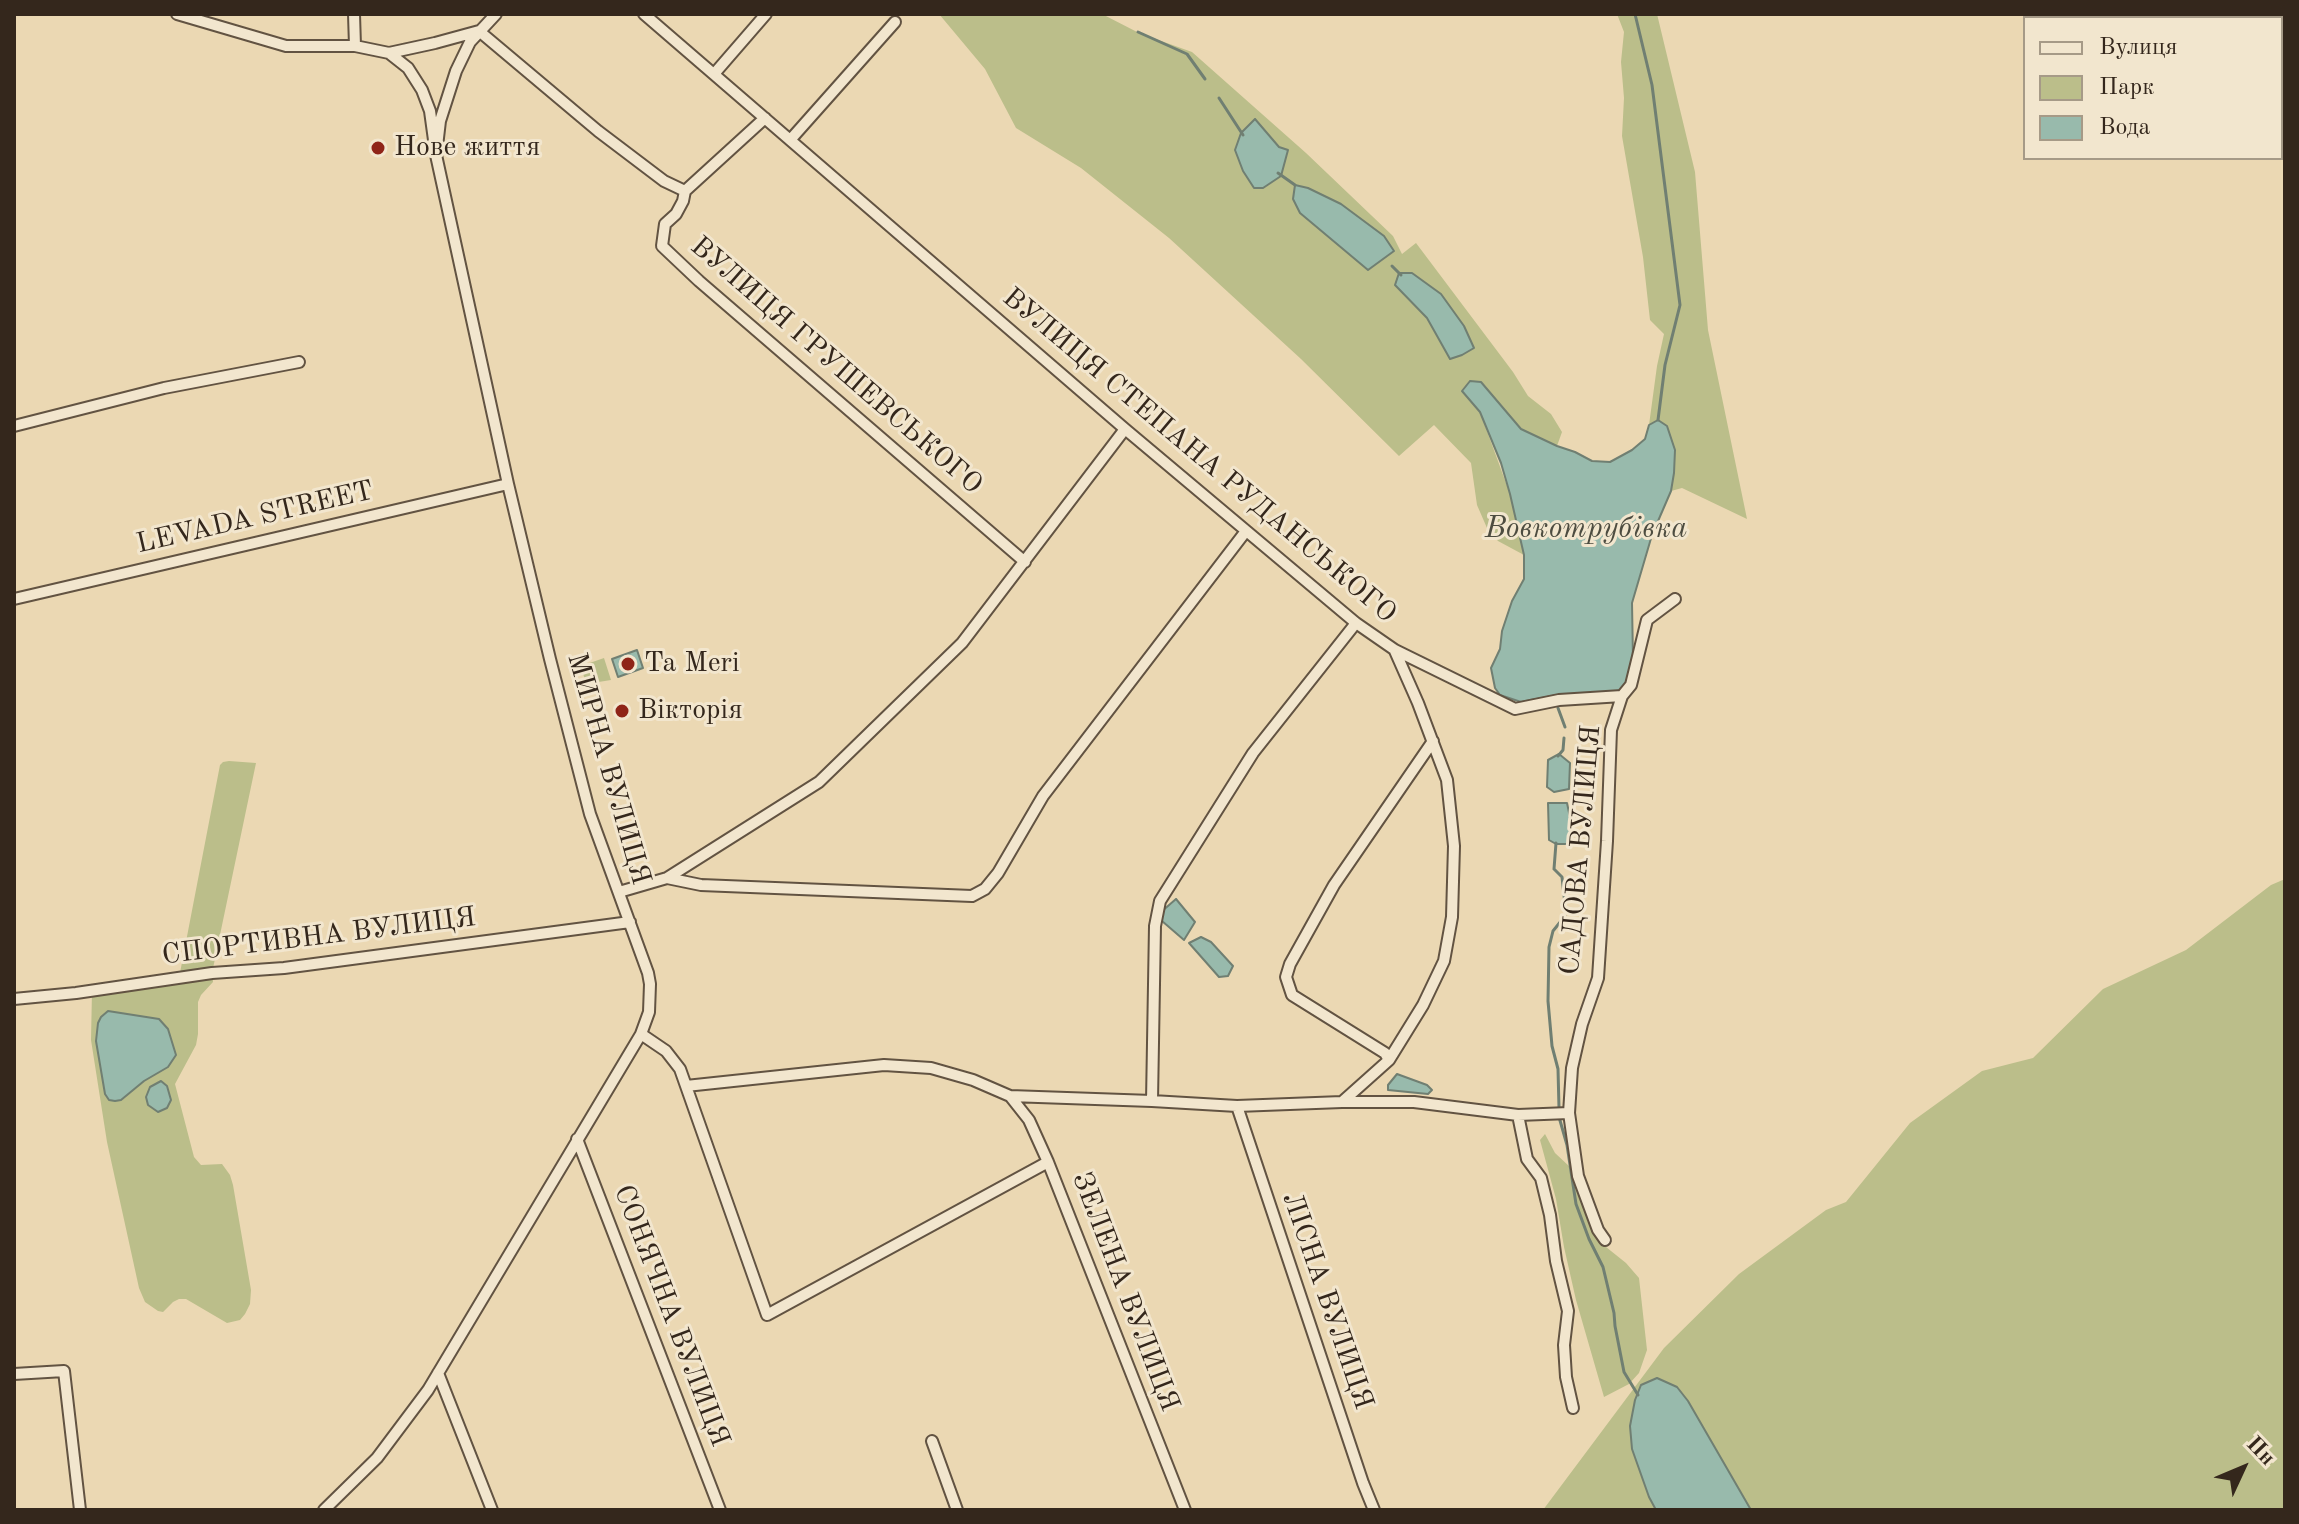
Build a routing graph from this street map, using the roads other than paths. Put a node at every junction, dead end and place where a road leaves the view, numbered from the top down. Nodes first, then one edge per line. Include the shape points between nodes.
1 (177, 14) edge
2 (354, 14) edge
3 (496, 14) edge
4 (644, 14) edge
5 (766, 14) edge
6 (895, 22) dead end
7 (479, 31) junction
8 (355, 46) junction
9 (389, 53) junction
10 (714, 74) junction
11 (765, 118) junction
12 (791, 139) junction
13 (436, 155) junction
14 (685, 191) junction
15 (299, 362) dead end
16 (14, 426) edge
17 (1125, 429) junction
18 (508, 484) junction
19 (1246, 531) junction
20 (1025, 562) junction
21 (14, 599) edge
22 (1675, 599) dead end
23 (1356, 623) junction
24 (1395, 650) junction
25 (1622, 696) junction
26 (1433, 741) junction
27 (667, 878) junction
28 (619, 892) junction
29 (630, 922) junction
30 (14, 999) edge
31 (641, 1034) junction
32 (1389, 1060) junction
33 (686, 1086) junction
34 (1010, 1096) junction
35 (1152, 1101) junction
36 (1342, 1102) junction
37 (1237, 1106) junction
38 (1569, 1113) junction
39 (1518, 1115) junction
40 (577, 1139) junction
41 (1048, 1162) junction
42 (1605, 1240) dead end
43 (438, 1373) junction
44 (14, 1374) edge
45 (1573, 1408) dead end
46 (932, 1441) dead end
47 (80, 1510) edge
48 (324, 1510) edge
49 (492, 1510) edge
50 (720, 1510) edge
51 (957, 1510) edge
52 (1185, 1510) edge
53 (1374, 1510) edge

1 - 8 street via 286,46
2 - 8 street
3 - 7 street, МИРНА ВУЛИЦЯ
4 - 10 street, ВУЛИЦЯ СТЕПАНА РУДАНСЬКОГО
5 - 10 street
6 - 12 street
7 - 9 street
7 - 13 street, МИРНА ВУЛИЦЯ via 450,85
7 - 14 street via 598,131
8 - 9 street
9 - 13 street via 408,68 426,100
10 - 11 street, ВУЛИЦЯ СТЕПАНА РУДАНСЬКОГО
11 - 12 street, ВУЛИЦЯ СТЕПАНА РУДАНСЬКОГО
11 - 14 street, ВУЛИЦЯ ГРУШЕВСЬКОГО
12 - 17 street, ВУЛИЦЯ СТЕПАНА РУДАНСЬКОГО
13 - 18 street, МИРНА ВУЛИЦЯ
14 - 20 street, ВУЛИЦЯ ГРУШЕВСЬКОГО via 676,214 665,224 662,246
15 - 16 street via 164,388
17 - 19 street, ВУЛИЦЯ СТЕПАНА РУДАНСЬКОГО
17 - 20 street
18 - 21 street, LEVADA STREET
18 - 28 street, МИРНА ВУЛИЦЯ via 590,814
19 - 23 street, ВУЛИЦЯ СТЕПАНА РУДАНСЬКОГО
19 - 27 street via 1043,796 985,889 972,896 701,885
20 - 27 street via 962,643 819,782
22 - 25 street, САДОВА ВУЛИЦЯ via 1647,620 1631,685
23 - 24 street, ВУЛИЦЯ СТЕПАНА РУДАНСЬКОГО
23 - 35 street via 1253,753 1160,901
24 - 25 street, ВУЛИЦЯ СТЕПАНА РУДАНСЬКОГО via 1515,709
24 - 26 street
25 - 38 street, САДОВА ВУЛИЦЯ via 1611,730 1598,978 1572,1068
26 - 32 street via 1447,780 1454,846 1452,917 1444,961
26 - 32 street via 1334,885 1286,977 1292,995
27 - 28 street
28 - 29 street, МИРНА ВУЛИЦЯ
29 - 30 street, СПОРТИВНА ВУЛИЦЯ
29 - 31 street, МИРНА ВУЛИЦЯ via 650,984
31 - 33 street via 674,1059
31 - 40 street, МИРНА ВУЛИЦЯ
32 - 36 street
33 - 34 street via 884,1065 931,1068
33 - 41 street via 767,1315
34 - 35 street
34 - 41 street, ЗЕЛЕНА ВУЛИЦЯ via 1029,1120
35 - 37 street
36 - 37 street
36 - 39 street via 1414,1102
37 - 53 street, ЛІСНА ВУЛИЦЯ
38 - 39 street
38 - 42 street, САДОВА ВУЛИЦЯ via 1578,1176
39 - 45 street via 1527,1159 1541,1178 1550,1215 1568,1311 1564,1345
40 - 43 street, МИРНА ВУЛИЦЯ
40 - 50 street, СОНЯЧНА ВУЛИЦЯ
41 - 52 street, ЗЕЛЕНА ВУЛИЦЯ
43 - 48 street, МИРНА ВУЛИЦЯ via 383,1451
43 - 49 street
44 - 47 street via 64,1371
46 - 51 street

